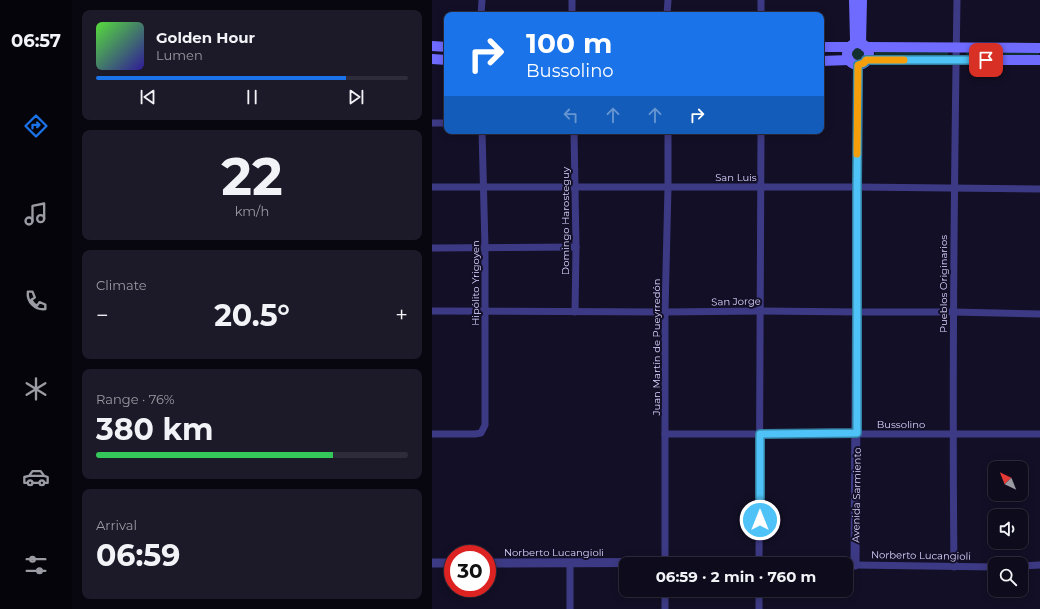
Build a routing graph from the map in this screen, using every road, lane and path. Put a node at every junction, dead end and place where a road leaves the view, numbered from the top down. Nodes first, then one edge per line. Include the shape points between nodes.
1 (482, 0) edge
2 (572, 0) edge
3 (668, 0) edge
4 (761, 0) edge
5 (854, 0) edge
6 (862, 0) edge
7 (957, 0) edge
8 (482, 12) edge
9 (572, 12) edge
10 (667, 12) edge
11 (761, 12) edge
12 (858, 45) junction
13 (432, 46) edge
14 (444, 47) edge
15 (824, 47) edge
16 (956, 48) junction
17 (1040, 48) edge
18 (432, 59) edge
19 (444, 60) edge
20 (956, 60) junction
21 (1040, 60) edge
22 (824, 61) edge
23 (858, 62) junction
24 (432, 124) edge
25 (444, 124) edge
26 (482, 134) edge
27 (574, 134) edge
28 (668, 134) edge
29 (761, 134) edge
30 (432, 187) edge
31 (483, 187) junction
32 (576, 187) junction
33 (668, 187) junction
34 (762, 187) junction
35 (857, 187) junction
36 (953, 189) junction
37 (1040, 189) edge
38 (485, 247) junction
39 (576, 247) junction
40 (432, 248) edge
41 (432, 311) edge
42 (485, 311) junction
43 (761, 311) junction
44 (575, 312) junction
45 (665, 312) junction
46 (858, 312) junction
47 (954, 312) junction
48 (1040, 314) edge
49 (857, 433) junction
50 (432, 434) edge
51 (665, 434) junction
52 (760, 434) junction
53 (953, 434) junction
54 (1040, 434) edge
55 (666, 557) edge
56 (759, 557) edge
57 (851, 557) edge
58 (432, 563) edge
59 (444, 563) edge
60 (496, 563) edge
61 (619, 563) edge
62 (570, 564) junction
63 (853, 565) edge
64 (1040, 565) edge
65 (988, 566) edge
66 (1028, 566) edge
67 (954, 567) junction
68 (666, 597) edge
69 (759, 597) edge
70 (570, 609) edge
71 (666, 609) edge
72 (759, 609) edge

1 - 8 street
2 - 9 street
3 - 10 street
4 - 11 street
5 - 12 main road
6 - 12 main road
7 - 16 street, Pueblos Originarios
12 - 15 main road
12 - 16 main road
12 - 23 main road via 868,54
12 - 23 main road via 847,52
13 - 14 main road
16 - 17 main road
16 - 20 street, Pueblos Originarios
18 - 19 main road
20 - 21 main road
20 - 23 main road
20 - 36 street, Pueblos Originarios
22 - 23 main road
23 - 35 street, Avenida Sarmiento
24 - 25 street
26 - 31 street, Hipólito Yrigoyen
27 - 32 street, Domingo Harosteguy
28 - 33 street, Juan Martín de Pueyrredón
29 - 34 street
30 - 31 street, San Luis
31 - 32 street, San Luis
31 - 38 street, Hipólito Yrigoyen
32 - 33 street, San Luis
32 - 39 street, Domingo Harosteguy
33 - 34 street, San Luis
33 - 45 street, Juan Martín de Pueyrredón
34 - 35 street, San Luis
34 - 43 street
35 - 36 street, San Luis
35 - 46 street, Avenida Sarmiento
36 - 37 street, San Luis
36 - 47 street, Pueblos Originarios
38 - 39 street
38 - 40 street
38 - 42 street, Hipólito Yrigoyen
39 - 44 street, Domingo Harosteguy
41 - 42 street, San Jorge
42 - 44 street, San Jorge
42 - 50 street, Hipólito Yrigoyen via 485,425 480,433 475,434
43 - 45 street, San Jorge
43 - 46 street, San Jorge
43 - 52 street
44 - 45 street, San Jorge
45 - 51 street, Juan Martín de Pueyrredón
46 - 47 street, San Jorge
46 - 49 street, Avenida Sarmiento
47 - 48 street, San Jorge
47 - 53 street, Pueblos Originarios
49 - 52 street, Bussolino
49 - 53 street, Bussolino
49 - 57 street, Avenida Sarmiento
51 - 52 street, Bussolino
51 - 55 street, Juan Martín de Pueyrredón
52 - 56 street
53 - 54 street, Bussolino
53 - 67 street, Pueblos Originarios
58 - 59 street
60 - 62 street, Norberto Lucangioli
61 - 62 street, Norberto Lucangioli
62 - 70 street
63 - 67 street, Norberto Lucangioli
64 - 66 street
65 - 67 street, Norberto Lucangioli
68 - 71 street
69 - 72 street

